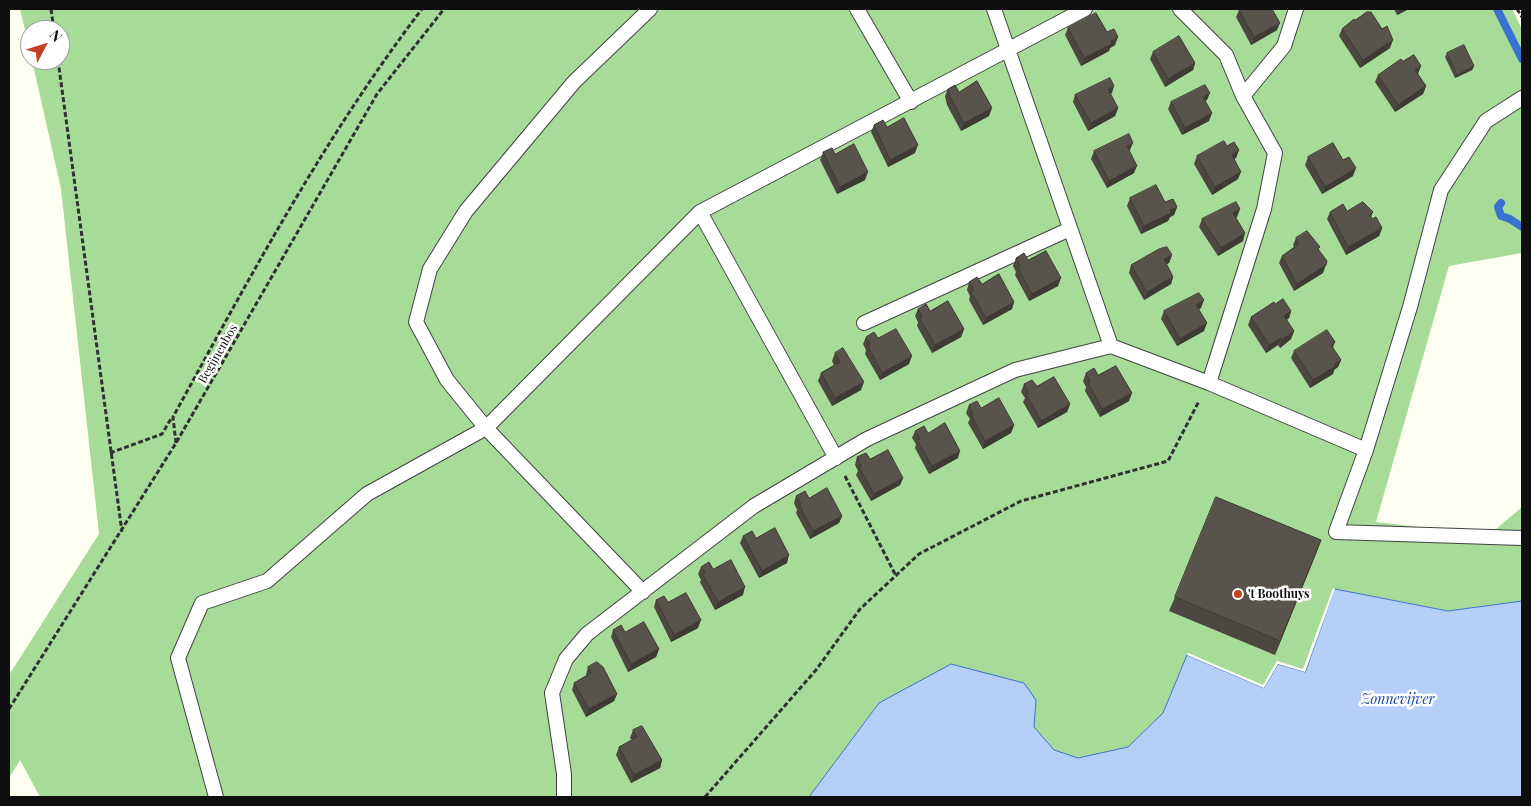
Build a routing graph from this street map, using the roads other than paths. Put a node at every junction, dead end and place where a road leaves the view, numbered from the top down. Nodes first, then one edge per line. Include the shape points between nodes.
1 (650, 9) edge
2 (857, 9) edge
3 (994, 9) edge
4 (1085, 9) edge
5 (1180, 9) edge
6 (1296, 9) edge
7 (1007, 52) junction
8 (1243, 96) junction
9 (1522, 98) edge
10 (911, 102) junction
11 (700, 212) junction
12 (1070, 229) junction
13 (864, 323) dead end
14 (1111, 346) junction
15 (1209, 383) junction
16 (486, 428) junction
17 (1366, 450) junction
18 (836, 458) junction
19 (1522, 538) edge
20 (643, 592) junction
21 (216, 797) edge
22 (564, 797) edge

1 - 16 lane via 568,90 466,211 430,269 416,322 447,380
2 - 10 lane
3 - 7 lane
4 - 7 lane
5 - 8 lane via 1226,55
6 - 8 lane via 1284,46
7 - 10 lane
7 - 12 lane
8 - 15 lane via 1275,153 1264,209
9 - 17 lane via 1486,121 1442,190
10 - 11 lane
11 - 16 lane
11 - 18 lane
12 - 13 lane
12 - 14 lane
14 - 15 lane
14 - 18 lane via 1015,370 867,439
15 - 17 lane
16 - 20 lane
16 - 21 lane via 367,494 267,581 202,603 178,658
17 - 19 lane via 1336,532
18 - 20 lane via 754,506
20 - 22 lane via 586,634 566,659 552,693 564,774

